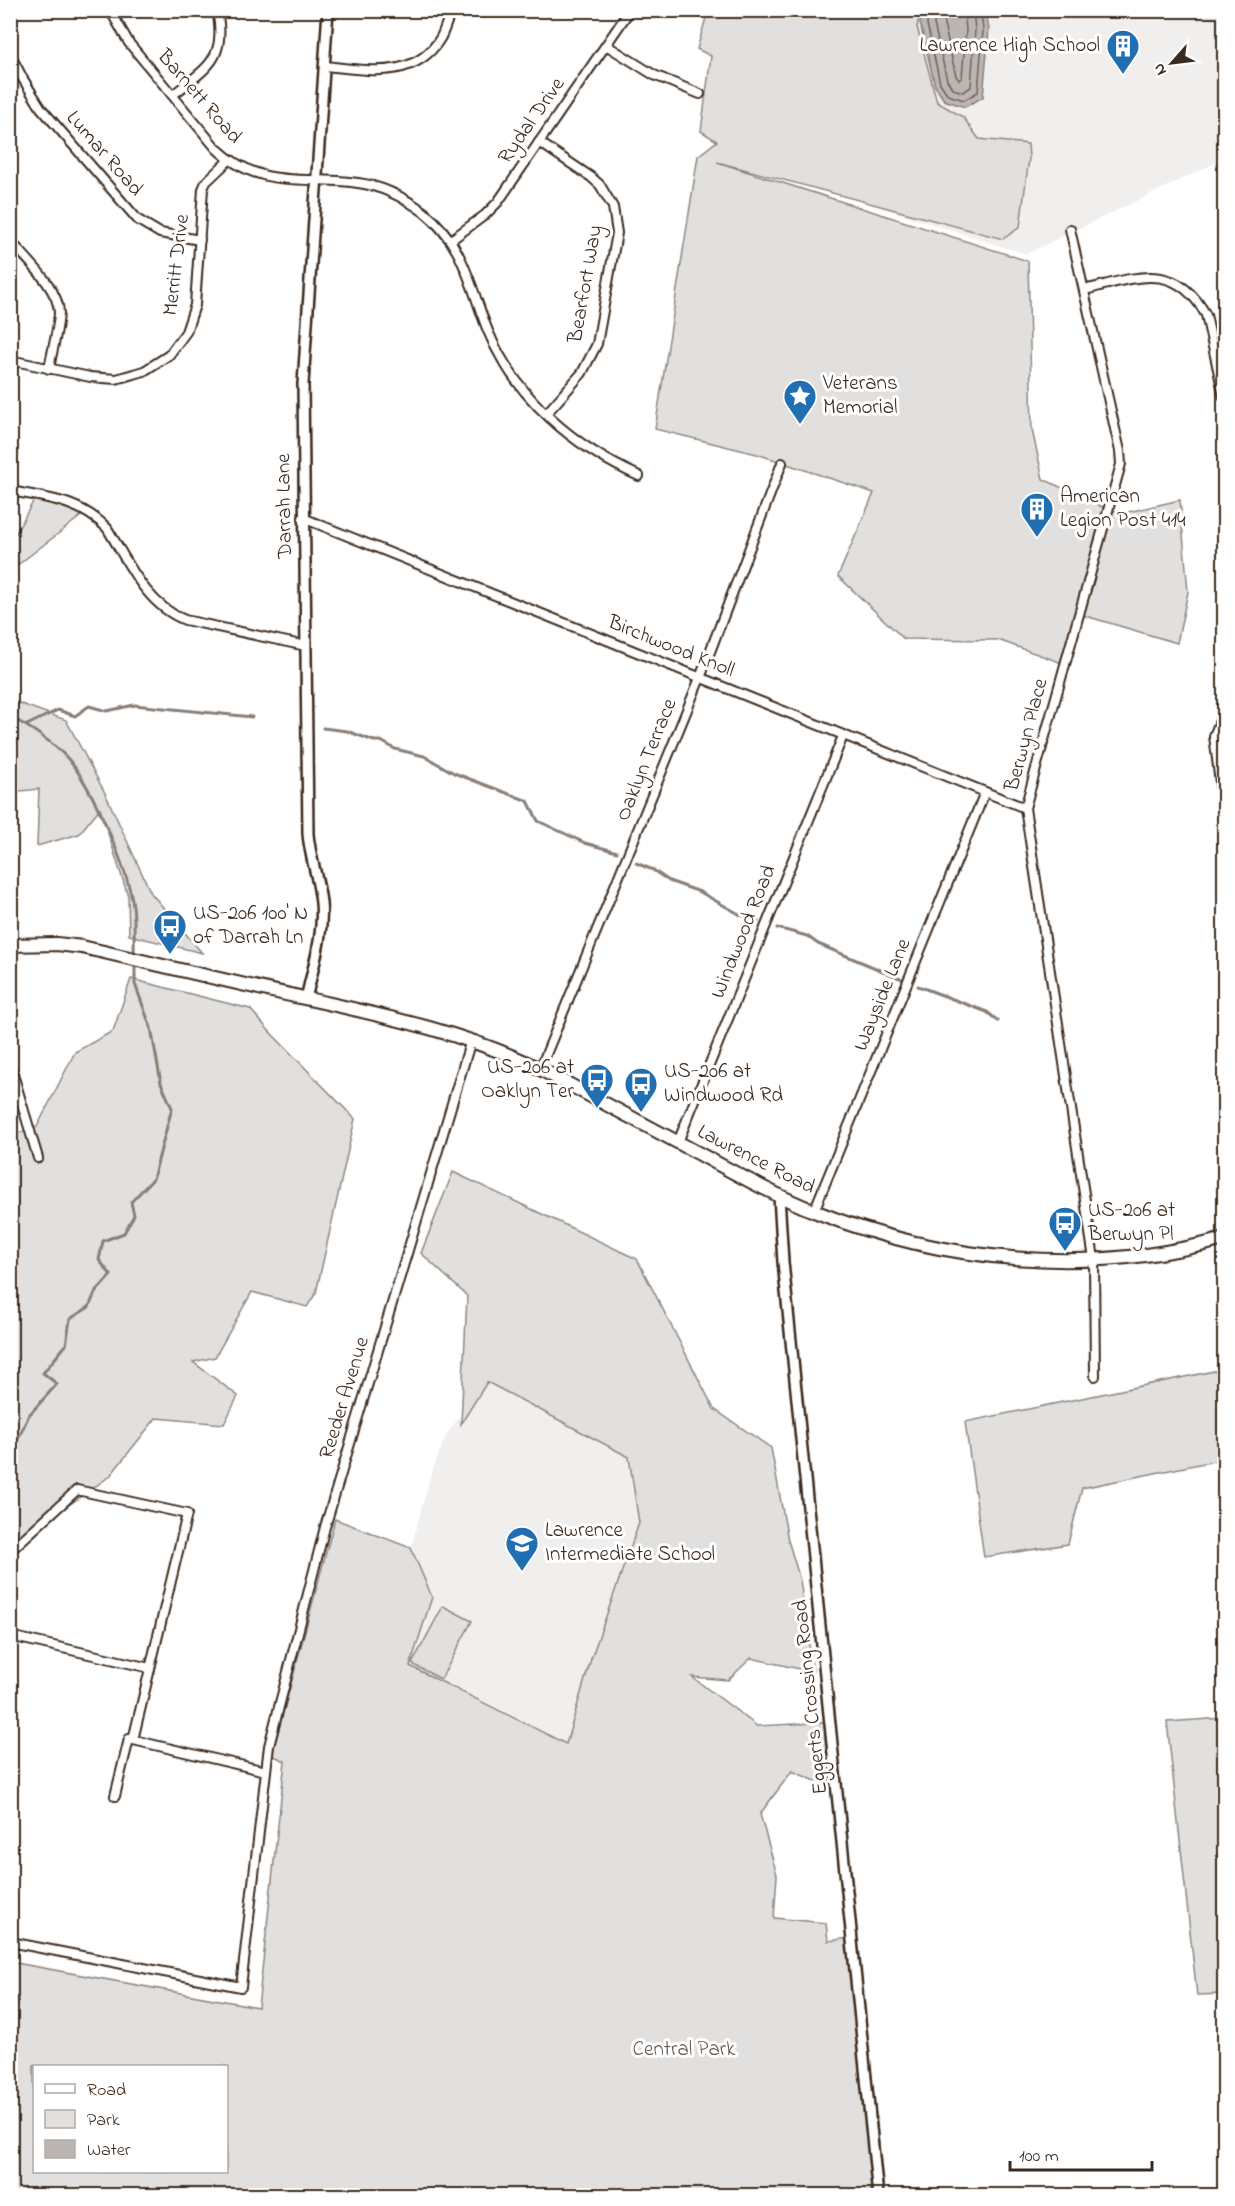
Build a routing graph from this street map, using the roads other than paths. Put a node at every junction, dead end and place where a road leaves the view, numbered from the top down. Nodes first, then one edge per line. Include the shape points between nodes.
1 (111, 10) edge
2 (217, 10) edge
3 (328, 10) edge
4 (451, 10) edge
5 (630, 10) edge
6 (606, 45) junction
7 (10, 54) edge
8 (325, 66) junction
9 (700, 94) dead end
10 (173, 95) junction
11 (539, 142) junction
12 (229, 160) junction
13 (317, 180) junction
14 (1070, 229) dead end
15 (10, 240) edge
16 (200, 240) junction
17 (451, 240) junction
18 (1084, 290) junction
19 (10, 360) edge
20 (49, 369) junction
21 (1224, 397) edge
22 (546, 414) junction
23 (782, 463) dead end
24 (639, 476) dead end
25 (10, 490) edge
26 (303, 518) junction
27 (306, 646) junction
28 (700, 678) junction
29 (1224, 711) edge
30 (843, 736) junction
31 (985, 792) junction
32 (1025, 808) junction
33 (1224, 814) edge
34 (10, 945) edge
35 (306, 999) junction
36 (471, 1040) junction
37 (10, 1064) edge
38 (540, 1069) junction
39 (678, 1142) junction
40 (38, 1158) dead end
41 (779, 1196) junction
42 (814, 1211) junction
43 (1224, 1239) edge
44 (1095, 1259) junction
45 (1095, 1376) dead end
46 (10, 1551) edge
47 (10, 1636) edge
48 (150, 1668) junction
49 (133, 1740) junction
50 (266, 1770) junction
51 (115, 1796) dead end
52 (10, 1942) edge
53 (878, 2196) edge

1 - 10 street, Barnett Road via 129,43
2 - 10 street via 220,40 214,58
3 - 8 street, Darrah Lane
4 - 8 street via 435,46 417,62 382,71
5 - 6 street, Rydal Drive
6 - 9 street via 654,75
6 - 11 street, Rydal Drive
7 - 16 street, Lumar Road via 41,108 138,220 160,233
8 - 13 street, Darrah Lane
10 - 12 street, Barnett Road
11 - 17 street, Rydal Drive via 498,202
11 - 22 street, Bearfort Way via 600,185 613,207 617,233 597,344 582,373
12 - 13 street, Barnett Road via 258,175
12 - 16 street, Merritt Drive via 203,189
13 - 17 street, Barnett Road via 358,183 396,195 426,214
13 - 26 street, Darrah Lane via 303,384
14 - 18 street, Berwyn Place
15 - 20 street via 50,287 58,305
16 - 20 street, Merritt Drive via 192,320 169,355 144,372 116,379
17 - 22 street, Barnett Road via 501,355
18 - 21 street via 1149,275 1183,286 1206,315
18 - 32 street, Berwyn Place via 1121,464
19 - 20 street, Merritt Drive
22 - 24 street, Barnett Road via 582,445
23 - 28 street, Oaklyn Terrace
25 - 27 street via 74,505 97,519 107,528 153,599 175,616
26 - 27 street, Darrah Lane
26 - 28 street, Birchwood Knoll
27 - 35 street, Darrah Lane via 308,834 322,922
28 - 30 street, Birchwood Knoll
28 - 38 street, Oaklyn Terrace
29 - 33 street via 1214,736
30 - 31 street, Birchwood Knoll
30 - 39 street, Windwood Road
31 - 32 street, Birchwood Knoll
31 - 42 street, Wayside Lane
32 - 44 street, Berwyn Place
34 - 35 main road, Lawrence Road via 82,947
35 - 36 main road, Lawrence Road
36 - 38 main road, Lawrence Road
36 - 50 street, Reeder Avenue via 325,1527
37 - 40 street
38 - 39 main road, Lawrence Road
39 - 41 main road, Lawrence Road
41 - 42 main road, Lawrence Road
41 - 53 street, Eggerts Crossing Road
42 - 44 main road, Lawrence Road via 866,1230 948,1250 1027,1259
43 - 44 main road, Lawrence Road via 1175,1250
44 - 45 street, Berwyn Place
46 - 48 street via 77,1490 187,1514
47 - 48 street
48 - 49 street
49 - 50 street
49 - 51 street via 129,1739
50 - 52 street, Reeder Avenue via 241,1987

